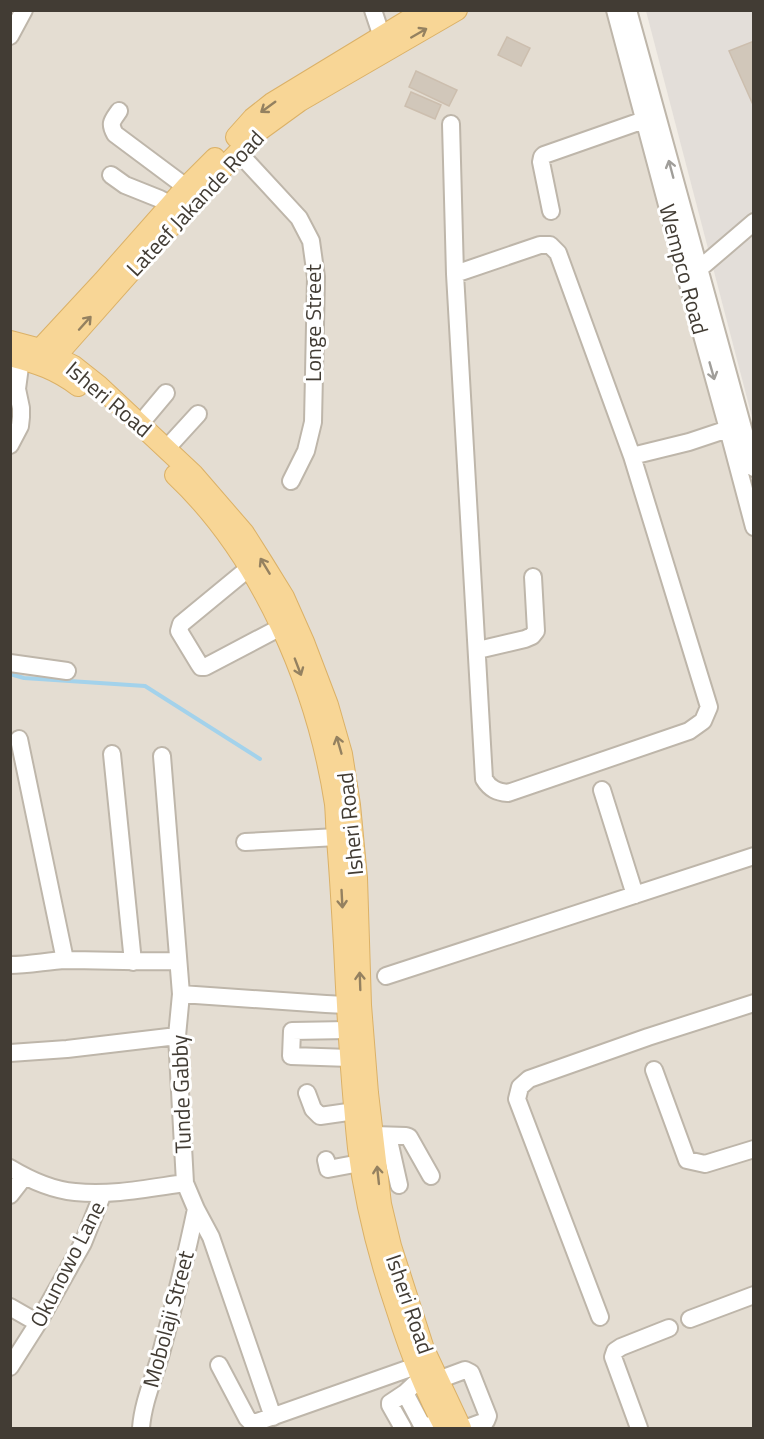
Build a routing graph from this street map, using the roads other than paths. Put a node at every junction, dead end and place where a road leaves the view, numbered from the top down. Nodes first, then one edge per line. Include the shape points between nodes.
1 (24, 10) edge
2 (373, 10) edge
3 (425, 10) edge
4 (457, 10) edge
5 (615, 10) edge
6 (634, 14) edge
7 (10, 36) edge
8 (384, 44) junction
9 (118, 111) dead end
10 (644, 120) junction
11 (451, 124) dead end
12 (238, 152) junction
13 (111, 175) dead end
14 (186, 187) junction
15 (171, 205) junction
16 (550, 211) dead end
17 (753, 222) edge
18 (698, 270) junction
19 (455, 274) junction
20 (103, 282) junction
21 (10, 337) edge
22 (10, 341) edge
23 (34, 358) edge
24 (166, 393) dead end
25 (198, 414) dead end
26 (140, 424) junction
27 (728, 429) junction
28 (10, 445) edge
29 (166, 449) junction
30 (632, 456) junction
31 (753, 468) edge
32 (291, 481) dead end
33 (753, 527) edge
34 (249, 568) junction
35 (533, 577) dead end
36 (281, 627) junction
37 (477, 650) junction
38 (10, 663) edge
39 (67, 671) dead end
40 (19, 739) dead end
41 (112, 754) dead end
42 (162, 756) dead end
43 (602, 789) dead end
44 (337, 837) junction
45 (245, 842) dead end
46 (753, 856) edge
47 (636, 895) junction
48 (64, 960) junction
49 (177, 961) junction
50 (133, 962) junction
51 (10, 965) edge
52 (386, 976) dead end
53 (181, 994) junction
54 (753, 1003) edge
55 (346, 1005) junction
56 (348, 1030) junction
57 (177, 1036) junction
58 (10, 1053) edge
59 (350, 1058) junction
60 (654, 1070) dead end
61 (307, 1093) dead end
62 (355, 1111) junction
63 (381, 1136) junction
64 (753, 1149) edge
65 (326, 1160) dead end
66 (360, 1163) junction
67 (17, 1172) edge
68 (431, 1176) dead end
69 (185, 1183) junction
70 (399, 1185) dead end
71 (103, 1193) junction
72 (10, 1195) edge
73 (374, 1205) junction
74 (196, 1209) junction
75 (753, 1294) edge
76 (10, 1307) edge
77 (600, 1317) dead end
78 (690, 1319) dead end
79 (38, 1323) junction
80 (669, 1328) dead end
81 (219, 1365) dead end
82 (10, 1366) edge
83 (425, 1375) junction
84 (405, 1393) junction
85 (273, 1417) junction
86 (433, 1427) edge
87 (136, 1428) edge
88 (141, 1428) edge
89 (403, 1428) edge
90 (461, 1428) edge
91 (467, 1428) edge
92 (639, 1428) edge

1 - 7 street
2 - 8 street
3 - 8 main road, Lateef Jakande Road
8 -> 4 main road, Lateef Jakande Road
5 - 10 street, Wempco Road
18 -> 6 street, Wempco Road
8 - 12 main road, Lateef Jakande Road via 260,130
8 -> 14 main road, Lateef Jakande Road via 272,103
9 - 14 street via 111,123 115,134
10 - 16 street via 544,155
10 -> 27 street, Wempco Road
11 - 19 street
23 -> 12 main road, Lateef Jakande Road
12 - 32 street, Longe Street via 299,218 311,241 316,277 313,422 306,451
13 - 15 street
14 - 15 main road, Lateef Jakande Road
15 - 20 main road, Lateef Jakande Road
17 - 18 street
18 - 31 street, Wempco Road
19 - 30 street via 550,244 558,253
19 - 37 street
20 - 21 main road via 48,326
20 - 23 main road, Lateef Jakande Road
22 - 23 main road, Isheri Road
23 - 26 main road, Isheri Road via 74,366
23 - 28 street via 17,389 20,426
23 - 34 main road, Isheri Road via 89,395 183,483
24 - 26 street
25 - 29 street
26 - 29 main road, Isheri Road
27 - 30 street
27 - 33 street, Wempco Road
63 -> 29 main road, Isheri Road via 368,1093 350,805 342,754 328,705 284,597 263,562 218,501
30 - 37 street via 710,707 703,721 689,731 595,764 508,794 498,792 484,778
34 - 36 main road, Isheri Road
34 - 36 street via 181,624 179,631 199,664 205,667
35 - 37 street via 536,631 525,639
36 -> 44 main road, Isheri Road via 309,696 326,756
38 - 39 street
40 - 48 street
41 - 50 street
42 - 49 street, Tunde Gabby
43 - 47 street
44 - 45 street
44 -> 55 main road, Isheri Road
46 - 47 street
47 - 52 street
48 - 50 street
48 - 51 street
49 - 50 street
49 - 53 street, Tunde Gabby
53 - 55 street
53 - 57 street, Tunde Gabby
54 - 77 street via 637,1040 530,1079 520,1087 517,1099
55 - 56 main road, Isheri Road
56 - 59 main road, Isheri Road
56 - 59 street via 292,1031 291,1056
57 - 58 street
57 - 69 street, Tunde Gabby
59 - 62 main road, Isheri Road
60 - 64 street via 687,1160 705,1164
61 - 62 street via 320,1116
62 - 66 main road, Isheri Road
63 - 68 street via 409,1137
63 - 70 street
73 -> 63 main road, Isheri Road
65 - 66 street via 328,1169
66 - 73 main road, Isheri Road
67 - 71 street via 50,1187
67 - 72 street
69 - 71 street
69 - 74 street, Tunde Gabby
71 - 79 street, Okunowo Lane via 83,1243
73 - 83 main road, Isheri Road via 377,1249
74 - 85 street, Tunde Gabby via 211,1237
74 - 88 street, Mobolaji Street
75 - 78 street
76 - 79 street
79 - 82 street, Okunowo Lane
80 - 92 street via 621,1347 613,1357
81 - 85 street via 251,1422
83 - 84 street
83 - 85 street
83 - 86 main road, Isheri Road
83 - 90 main road, Isheri Road
83 - 91 street via 469,1370 488,1416 486,1421
84 - 86 street
84 - 89 street via 390,1403
87 - 88 street

